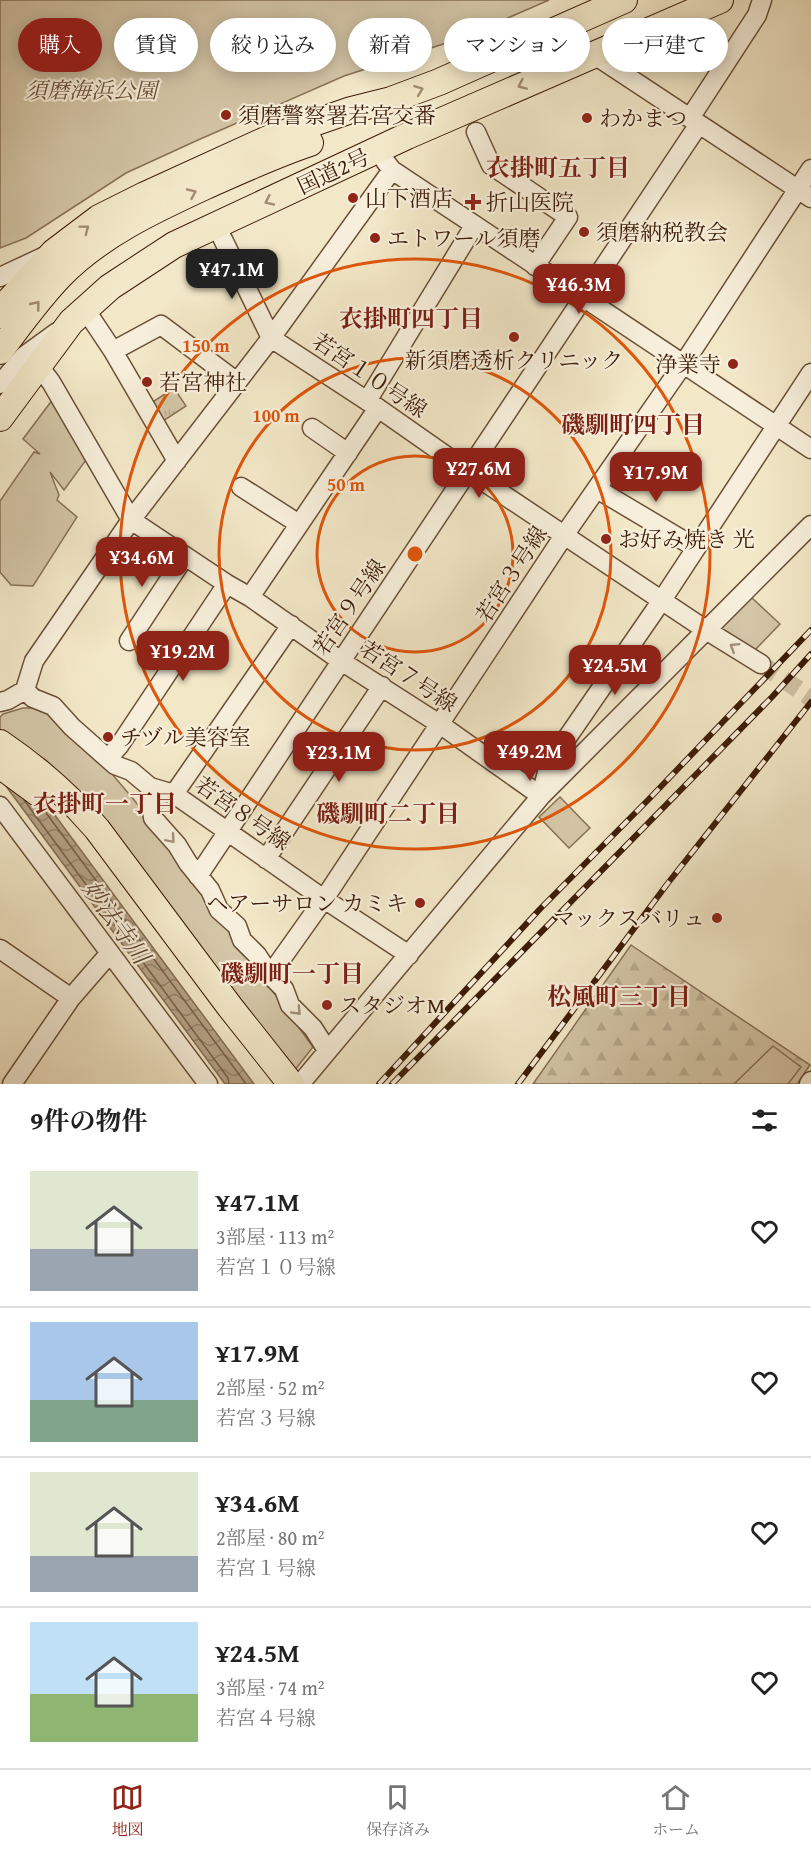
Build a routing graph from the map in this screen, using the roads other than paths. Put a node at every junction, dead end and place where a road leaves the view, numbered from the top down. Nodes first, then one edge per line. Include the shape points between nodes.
1 (625, 0) edge
2 (720, 0) edge
3 (762, 0) edge
4 (593, 54) junction
5 (391, 100) junction
6 (694, 121) junction
7 (476, 132) dead end
8 (378, 150) junction
9 (811, 169) edge
10 (392, 170) junction
11 (804, 193) edge
12 (474, 226) junction
13 (221, 236) junction
14 (54, 252) junction
15 (535, 266) junction
16 (0, 277) edge
17 (584, 297) junction
18 (0, 315) edge
19 (78, 316) junction
20 (271, 338) junction
21 (0, 351) edge
22 (113, 351) junction
23 (684, 363) junction
24 (38, 365) junction
25 (811, 373) edge
26 (237, 382) junction
27 (0, 384) edge
28 (373, 405) junction
29 (0, 418) edge
30 (776, 426) junction
31 (312, 428) dead end
32 (811, 449) edge
33 (348, 453) junction
34 (177, 461) junction
35 (468, 471) junction
36 (241, 487) dead end
37 (597, 489) junction
38 (131, 520) junction
39 (300, 524) junction
40 (811, 525) edge
41 (566, 534) junction
42 (696, 548) junction
43 (185, 556) junction
44 (227, 584) junction
45 (250, 597) junction
46 (662, 600) junction
47 (291, 625) junction
48 (706, 630) junction
49 (129, 641) dead end
50 (341, 661) junction
51 (761, 664) tunnel mouth
52 (382, 686) junction
53 (25, 690) junction
54 (0, 702) edge
55 (592, 702) junction
56 (617, 719) junction
57 (441, 725) junction
58 (0, 743) edge
59 (109, 757) junction
60 (0, 765) edge
61 (150, 787) junction
62 (174, 794) junction
63 (541, 796) junction
64 (0, 806) edge
65 (228, 832) junction
66 (266, 859) junction
67 (198, 876) junction
68 (324, 899) junction
69 (0, 949) edge
70 (110, 953) junction
71 (409, 955) junction
72 (270, 975) junction
73 (71, 998) junction
74 (327, 1050) junction
75 (12, 1084) edge
76 (208, 1084) edge
77 (270, 1084) edge
78 (291, 1084) edge
79 (300, 1084) edge

5 -> 1 highway
2 - 4 highway, 国道2号
3 - 6 street, 若宮９号線
4 - 6 street
4 -> 8 highway, 国道2号
14 -> 5 highway via 99,218 236,152 351,110
21 -> 5 highway via 61,275 86,253 139,219 258,161 358,126
6 - 11 street
6 - 17 street, 若宮９号線
7 - 15 street via 491,165 568,217
8 - 10 street
8 -> 13 highway, 国道2号
9 - 11 street, 若宮３号線
10 - 12 street
10 - 20 street
11 - 23 street, 若宮３号線
12 - 15 street
12 - 28 street
13 - 19 highway, 国道2号 via 174,245 110,287
13 - 20 street
14 - 16 street
14 - 18 highway
15 - 17 street
17 - 23 street
17 - 35 street, 若宮９号線
19 - 22 street
19 - 24 highway, 国道2号
19 - 27 street via 24,356
20 - 26 street
20 - 28 street, 若宮１０号線
22 - 26 street via 161,326
22 - 34 street
23 - 30 street
23 - 37 street, 若宮３号線
24 - 29 highway, 国道2号
24 - 38 street, 若宮７号線
25 - 30 street
26 - 34 street
28 - 33 street
28 - 35 street, 若宮１０号線
30 - 32 street
30 - 42 street
31 - 33 street
33 - 39 street
34 - 38 street
35 - 41 street, 若宮１０号線
35 - 50 street, 若宮９号線
36 - 39 street
37 - 41 street, 若宮３号線
37 - 42 street
38 - 43 street, 若宮７号線
38 - 53 street via 34,661
39 - 45 street
40 - 48 street
41 - 46 street, 若宮１０号線
41 - 57 street, 若宮３号線
42 - 46 street
43 - 44 street, 若宮７号線
43 - 49 street
44 - 45 street, 若宮７号線
44 - 59 street
45 - 47 street, 若宮７号線
46 - 48 street, 若宮１０号線
46 - 55 street
47 - 50 street, 若宮７号線
47 - 62 street
51 -> 48 street, 若宮１０号線
48 - 56 street
50 - 52 street, 若宮７号線
50 - 65 street, 若宮９号線
52 - 57 street, 若宮７号線
52 - 66 street
53 - 54 street
53 - 59 street, 若宮８号線 via 53,706
55 - 56 street
55 - 63 street via 549,764
56 - 63 street
57 - 63 street, 若宮７号線
57 - 68 street, 若宮３号線
58 - 78 highway via 42,773 80,809
59 - 61 street, 若宮８号線
60 - 77 highway via 47,800 93,849
61 - 62 street, 若宮８号線
61 -> 67 street via 153,818
62 - 65 street, 若宮８号線
63 - 71 street
64 - 70 street
65 - 66 street, 若宮８号線
65 - 67 street, 若宮９号線
66 - 68 street, 若宮８号線
67 - 72 street via 219,910 237,926 242,940
68 - 71 street, 若宮８号線
68 - 72 street, 若宮３号線
69 - 73 street
70 - 73 street
70 - 76 street
71 - 74 street
72 -> 74 street
73 - 75 street
74 - 79 street

